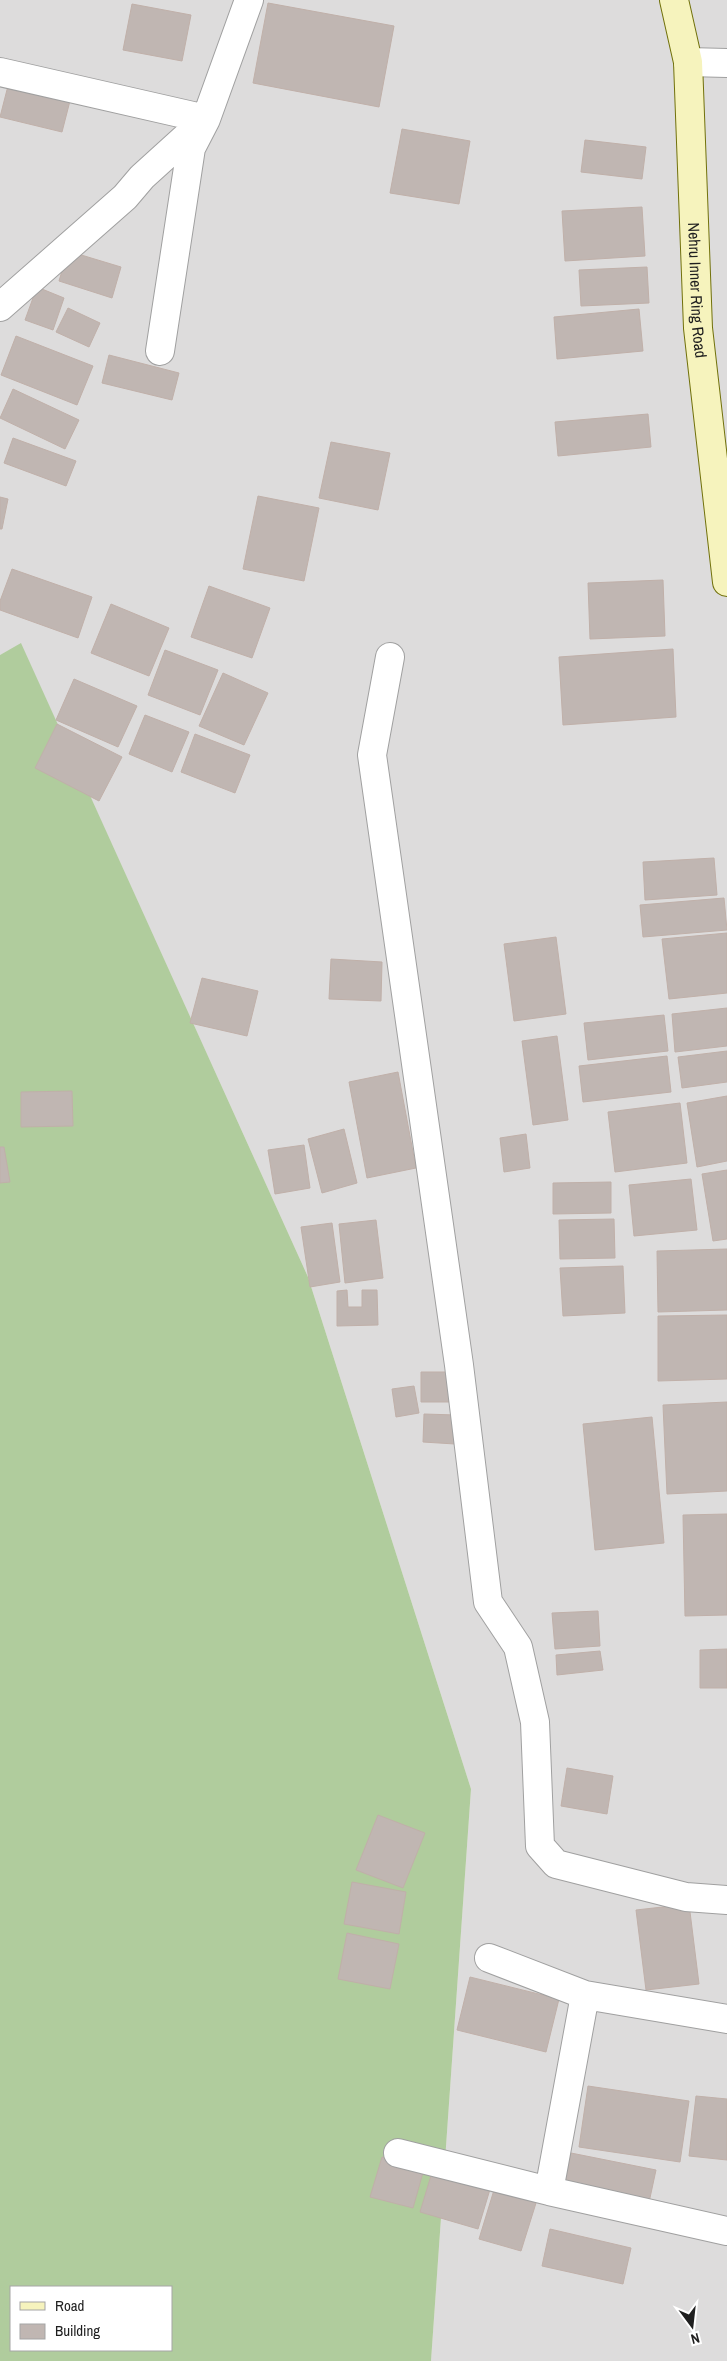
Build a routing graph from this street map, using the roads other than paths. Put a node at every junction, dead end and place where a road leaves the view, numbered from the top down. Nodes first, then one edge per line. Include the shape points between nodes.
1 (249, 0) edge
2 (674, 0) edge
3 (688, 62) junction
4 (727, 64) edge
5 (0, 72) edge
6 (206, 119) junction
7 (0, 307) edge
8 (160, 351) dead end
9 (727, 582) edge
10 (390, 657) dead end
11 (727, 1900) edge
12 (490, 1958) dead end
13 (585, 1995) junction
14 (727, 2019) edge
15 (398, 2153) dead end
16 (549, 2191) junction
17 (727, 2232) edge

1 - 6 street
2 - 3 street, Nehru Inner Ring Road
3 - 4 street
3 - 9 street, Nehru Inner Ring Road via 698,328
5 - 6 street
6 - 7 street
6 - 8 street via 191,148
10 - 11 street via 372,755 459,1365 488,1602 518,1647 535,1722 540,1846 556,1864 686,1897
12 - 13 street
13 - 14 street
13 - 16 street
15 - 16 street
16 - 17 street

